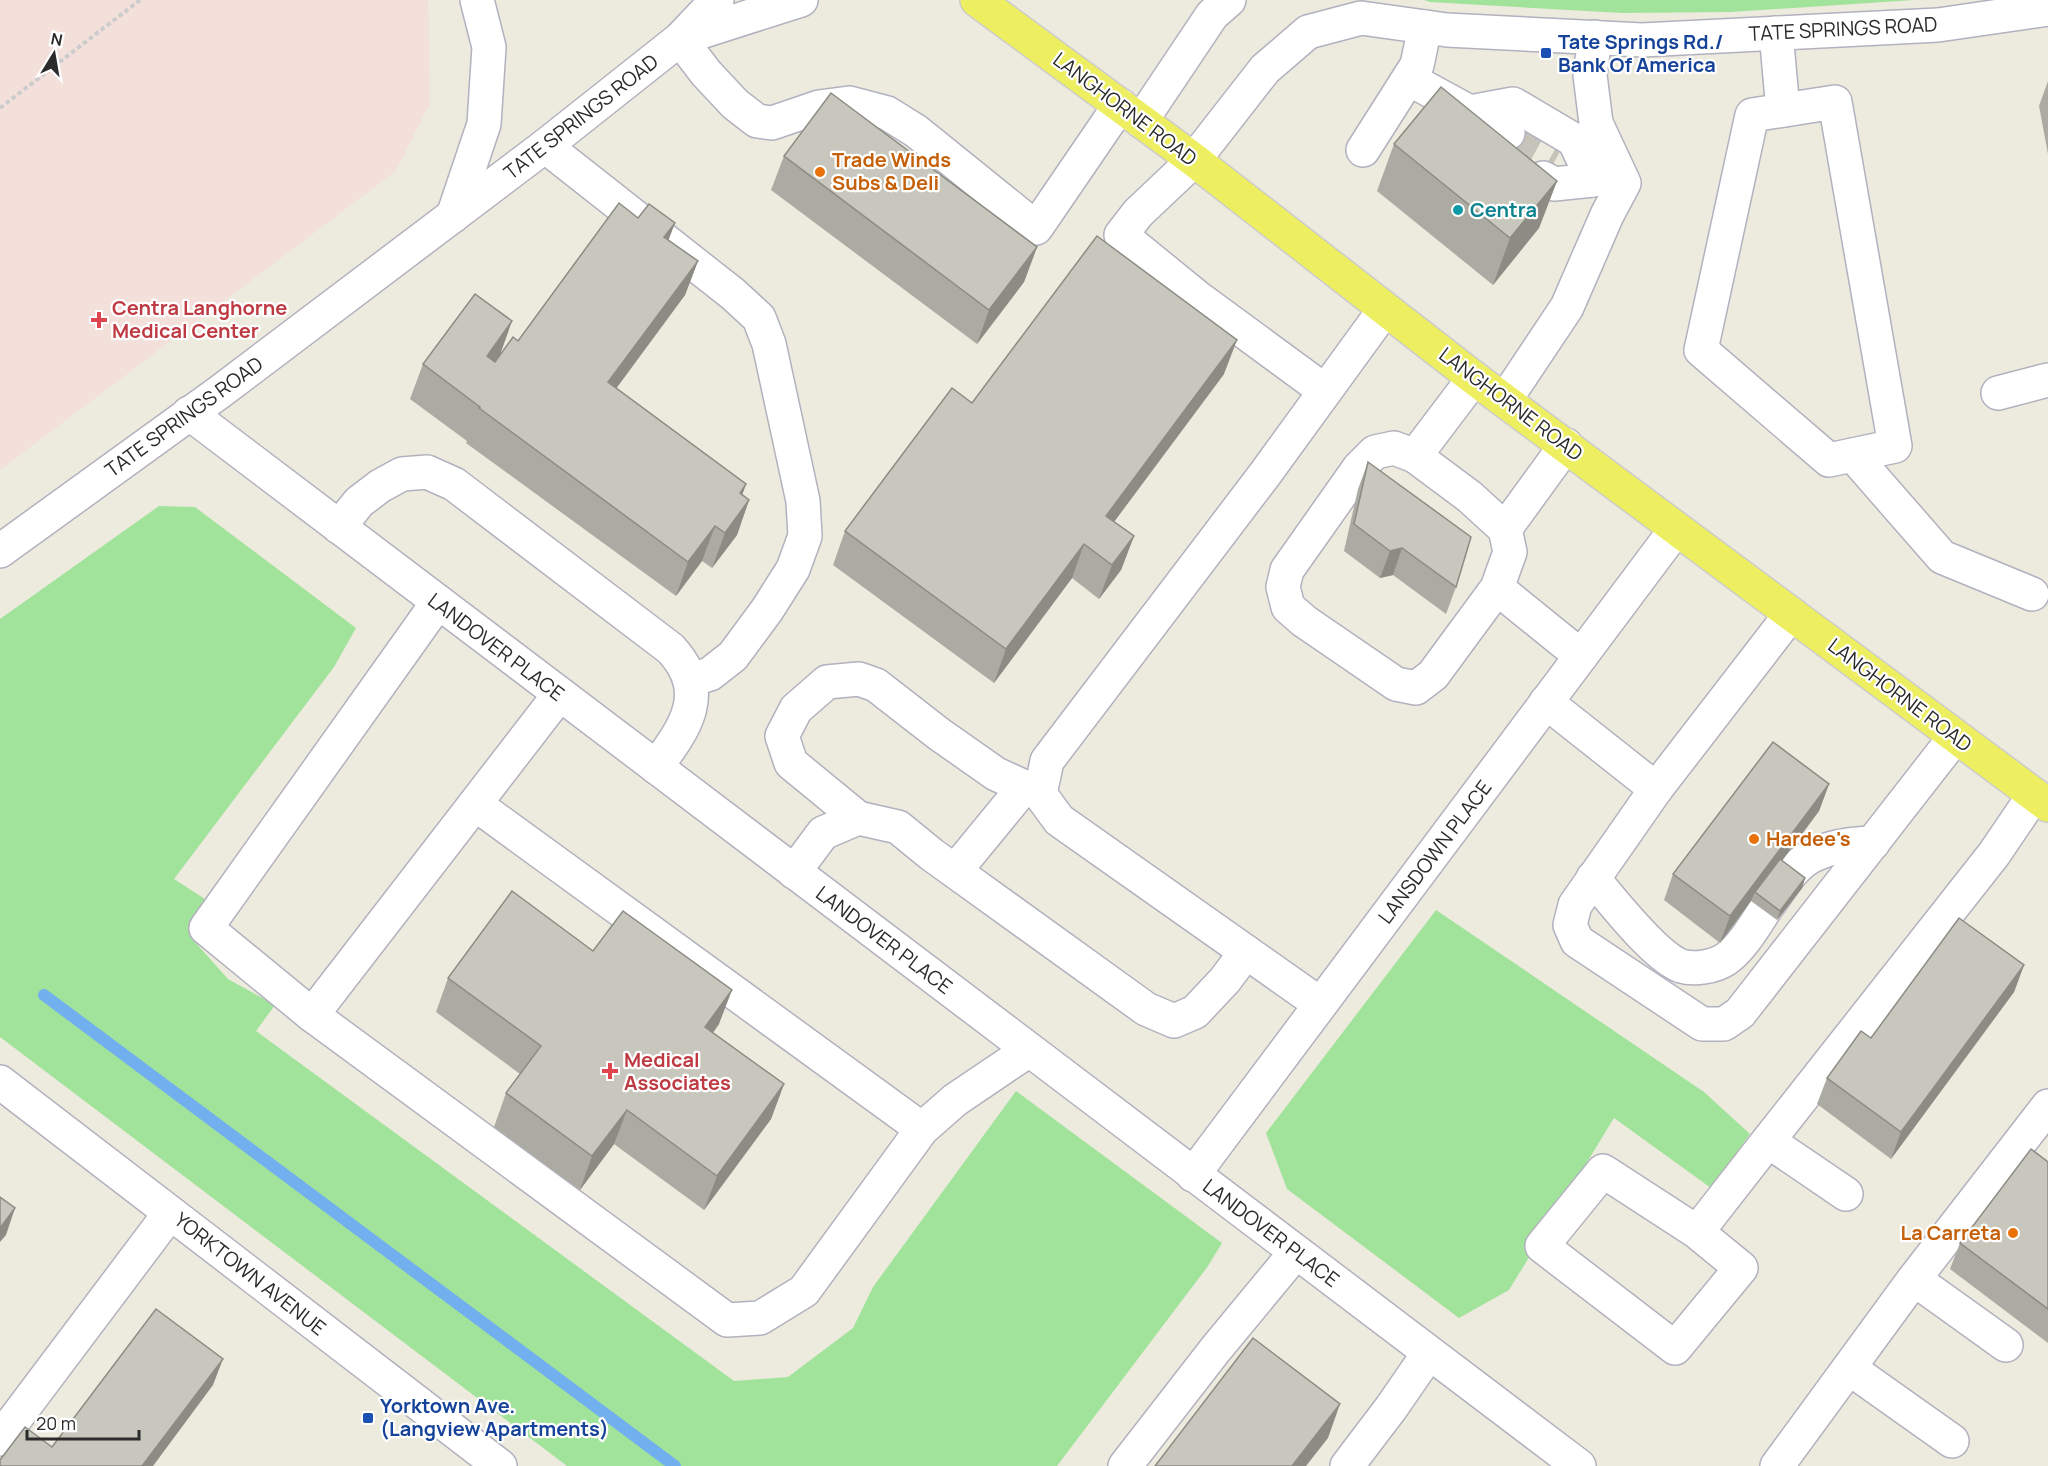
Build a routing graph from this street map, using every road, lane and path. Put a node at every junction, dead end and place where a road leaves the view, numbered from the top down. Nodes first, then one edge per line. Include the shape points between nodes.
1 (140, 0) edge
2 (477, 0) edge
3 (717, 0) edge
4 (801, 0) edge
5 (1229, 0) edge
6 (990, 4) edge
7 (1361, 9) edge
8 (2048, 9) edge
9 (1425, 27) junction
10 (1776, 33) junction
11 (1595, 37) junction
12 (680, 39) junction
13 (1409, 79) junction
14 (0, 108) edge
15 (1783, 110) junction
16 (1470, 112) junction
17 (1130, 113) junction
18 (1501, 142) tunnel mouth
19 (545, 146) junction
20 (1364, 150) dead end
21 (1194, 160) junction
22 (1550, 169) tunnel mouth
23 (1606, 187) junction
24 (453, 216) junction
25 (1385, 309) junction
26 (1474, 378) junction
27 (2048, 380) edge
28 (1325, 391) junction
29 (1998, 393) dead end
30 (1505, 400) junction
31 (189, 413) junction
32 (1566, 445) junction
33 (1853, 455) junction
34 (1415, 456) junction
35 (339, 527) junction
36 (1505, 529) junction
37 (1676, 529) junction
38 (0, 551) edge
39 (1497, 588) junction
40 (2032, 594) dead end
41 (438, 602) junction
42 (1791, 614) junction
43 (1581, 656) junction
44 (687, 672) junction
45 (559, 694) junction
46 (1546, 702) junction
47 (1955, 736) junction
48 (656, 768) junction
49 (1656, 789) junction
50 (1032, 791) junction
51 (2041, 800) edge
52 (475, 804) junction
53 (858, 818) junction
54 (1873, 843) junction
55 (954, 871) junction
56 (794, 872) junction
57 (1593, 878) junction
58 (1246, 952) junction
59 (1320, 1004) junction
60 (312, 1015) junction
61 (1029, 1050) junction
62 (0, 1082) edge
63 (2046, 1114) edge
64 (922, 1129) junction
65 (1768, 1141) junction
66 (1193, 1175) junction
67 (1846, 1194) dead end
68 (170, 1213) junction
69 (1697, 1232) junction
70 (1296, 1252) junction
71 (1914, 1279) junction
72 (2006, 1345) dead end
73 (1430, 1353) junction
74 (1850, 1368) junction
75 (0, 1439) edge
76 (1952, 1440) dead end
77 (1574, 1464) edge
78 (500, 1466) edge
79 (1125, 1466) edge
80 (1347, 1466) edge
81 (1777, 1466) edge

1 - 14 path
2 - 24 street, TATE SPRINGS ROAD via 489,47 484,124
3 - 12 street, TATE SPRINGS ROAD
4 - 12 street, TATE SPRINGS ROAD
5 - 17 street
6 - 17 main road, LANGHORNE ROAD
7 - 9 street, TATE SPRINGS ROAD
7 - 21 street, TATE SPRINGS ROAD via 1308,32 1265,69
8 - 10 street, TATE SPRINGS ROAD via 1938,25
9 - 11 street, TATE SPRINGS ROAD
9 - 13 street via 1417,66
10 - 11 street, TATE SPRINGS ROAD via 1642,40
10 - 15 street
11 - 23 street via 1590,75 1596,123 1624,183
12 - 17 street via 735,104 757,121 772,123 819,107 849,104 887,113 916,131 1036,228
12 - 19 street, TATE SPRINGS ROAD
13 - 16 street
13 - 20 street
15 - 33 street via 1835,102 1895,446
15 - 33 street via 1752,115 1701,350 1829,460
16 - 18 street
16 - 23 street via 1513,104 1574,140
17 - 21 main road, LANGHORNE ROAD
19 - 24 street, TATE SPRINGS ROAD
19 - 44 street via 733,294 759,318 769,344 803,501 805,536 793,568 733,656 710,674
21 - 25 main road, LANGHORNE ROAD
21 - 28 street, TATE SPRINGS ROAD via 1138,213 1121,236
22 - 23 street via 1554,184
23 - 30 street via 1607,215 1567,307
24 - 31 street, TATE SPRINGS ROAD
25 - 26 main road, LANGHORNE ROAD
25 - 28 street
26 - 30 main road, LANGHORNE ROAD
26 - 34 street
27 - 29 street
28 - 50 street via 1047,761
30 - 32 main road, LANGHORNE ROAD
31 - 35 street, LANDOVER PLACE
31 - 38 street, TATE SPRINGS ROAD
32 - 36 street
32 - 37 main road, LANGHORNE ROAD
33 - 40 street via 1942,557
34 - 36 street
34 - 39 street via 1394,448 1375,452 1359,468 1287,570 1283,587 1288,607 1396,684 1416,688 1433,675
35 - 41 street, LANDOVER PLACE
35 - 44 street via 359,502 380,486 402,474 427,472 454,484 671,649
36 - 39 street via 1510,552
37 - 42 main road, LANGHORNE ROAD
37 - 43 street, LANSDOWN PLACE
39 - 43 street
41 - 45 street, LANDOVER PLACE
41 - 60 street via 206,928
42 - 47 main road, LANGHORNE ROAD
42 - 49 street
43 - 46 street, LANSDOWN PLACE
44 - 48 street via 692,704 681,735
45 - 48 street, LANDOVER PLACE
45 - 52 street
46 - 49 street
46 - 59 street, LANSDOWN PLACE
47 - 51 main road, LANGHORNE ROAD
47 - 54 street
48 - 56 street, LANDOVER PLACE
49 - 57 street
50 - 53 street via 996,774 876,685 859,679 827,682 796,709 783,736 791,763
50 - 55 street
50 - 58 street via 1059,820
51 - 65 street
52 - 60 street
52 - 64 street
53 - 55 street via 898,827
53 - 56 street via 823,833
54 - 57 street via 1846,844 1809,858 1794,870 1737,949 1717,964 1704,967 1681,966 1669,959
54 - 57 street via 1740,1013 1724,1024 1702,1024 1577,941 1570,925 1575,905
55 - 58 street via 1146,1009 1174,1021 1195,1012
56 - 61 street, LANDOVER PLACE
58 - 59 street
59 - 66 street, LANSDOWN PLACE
60 - 64 street via 728,1320 760,1318 804,1291
61 - 64 street via 955,1100
61 - 66 street, LANDOVER PLACE
62 - 68 street, YORKTOWN AVENUE
63 - 71 street
65 - 67 street
65 - 69 street
66 - 70 street, LANDOVER PLACE
68 - 75 street
68 - 78 street, YORKTOWN AVENUE
69 - 69 street via 1603,1171 1542,1246 1675,1348 1741,1268
70 - 73 street, LANDOVER PLACE
70 - 79 street
71 - 72 street
71 - 74 street
73 - 77 street, LANDOVER PLACE
73 - 80 street
74 - 76 street
74 - 81 street

